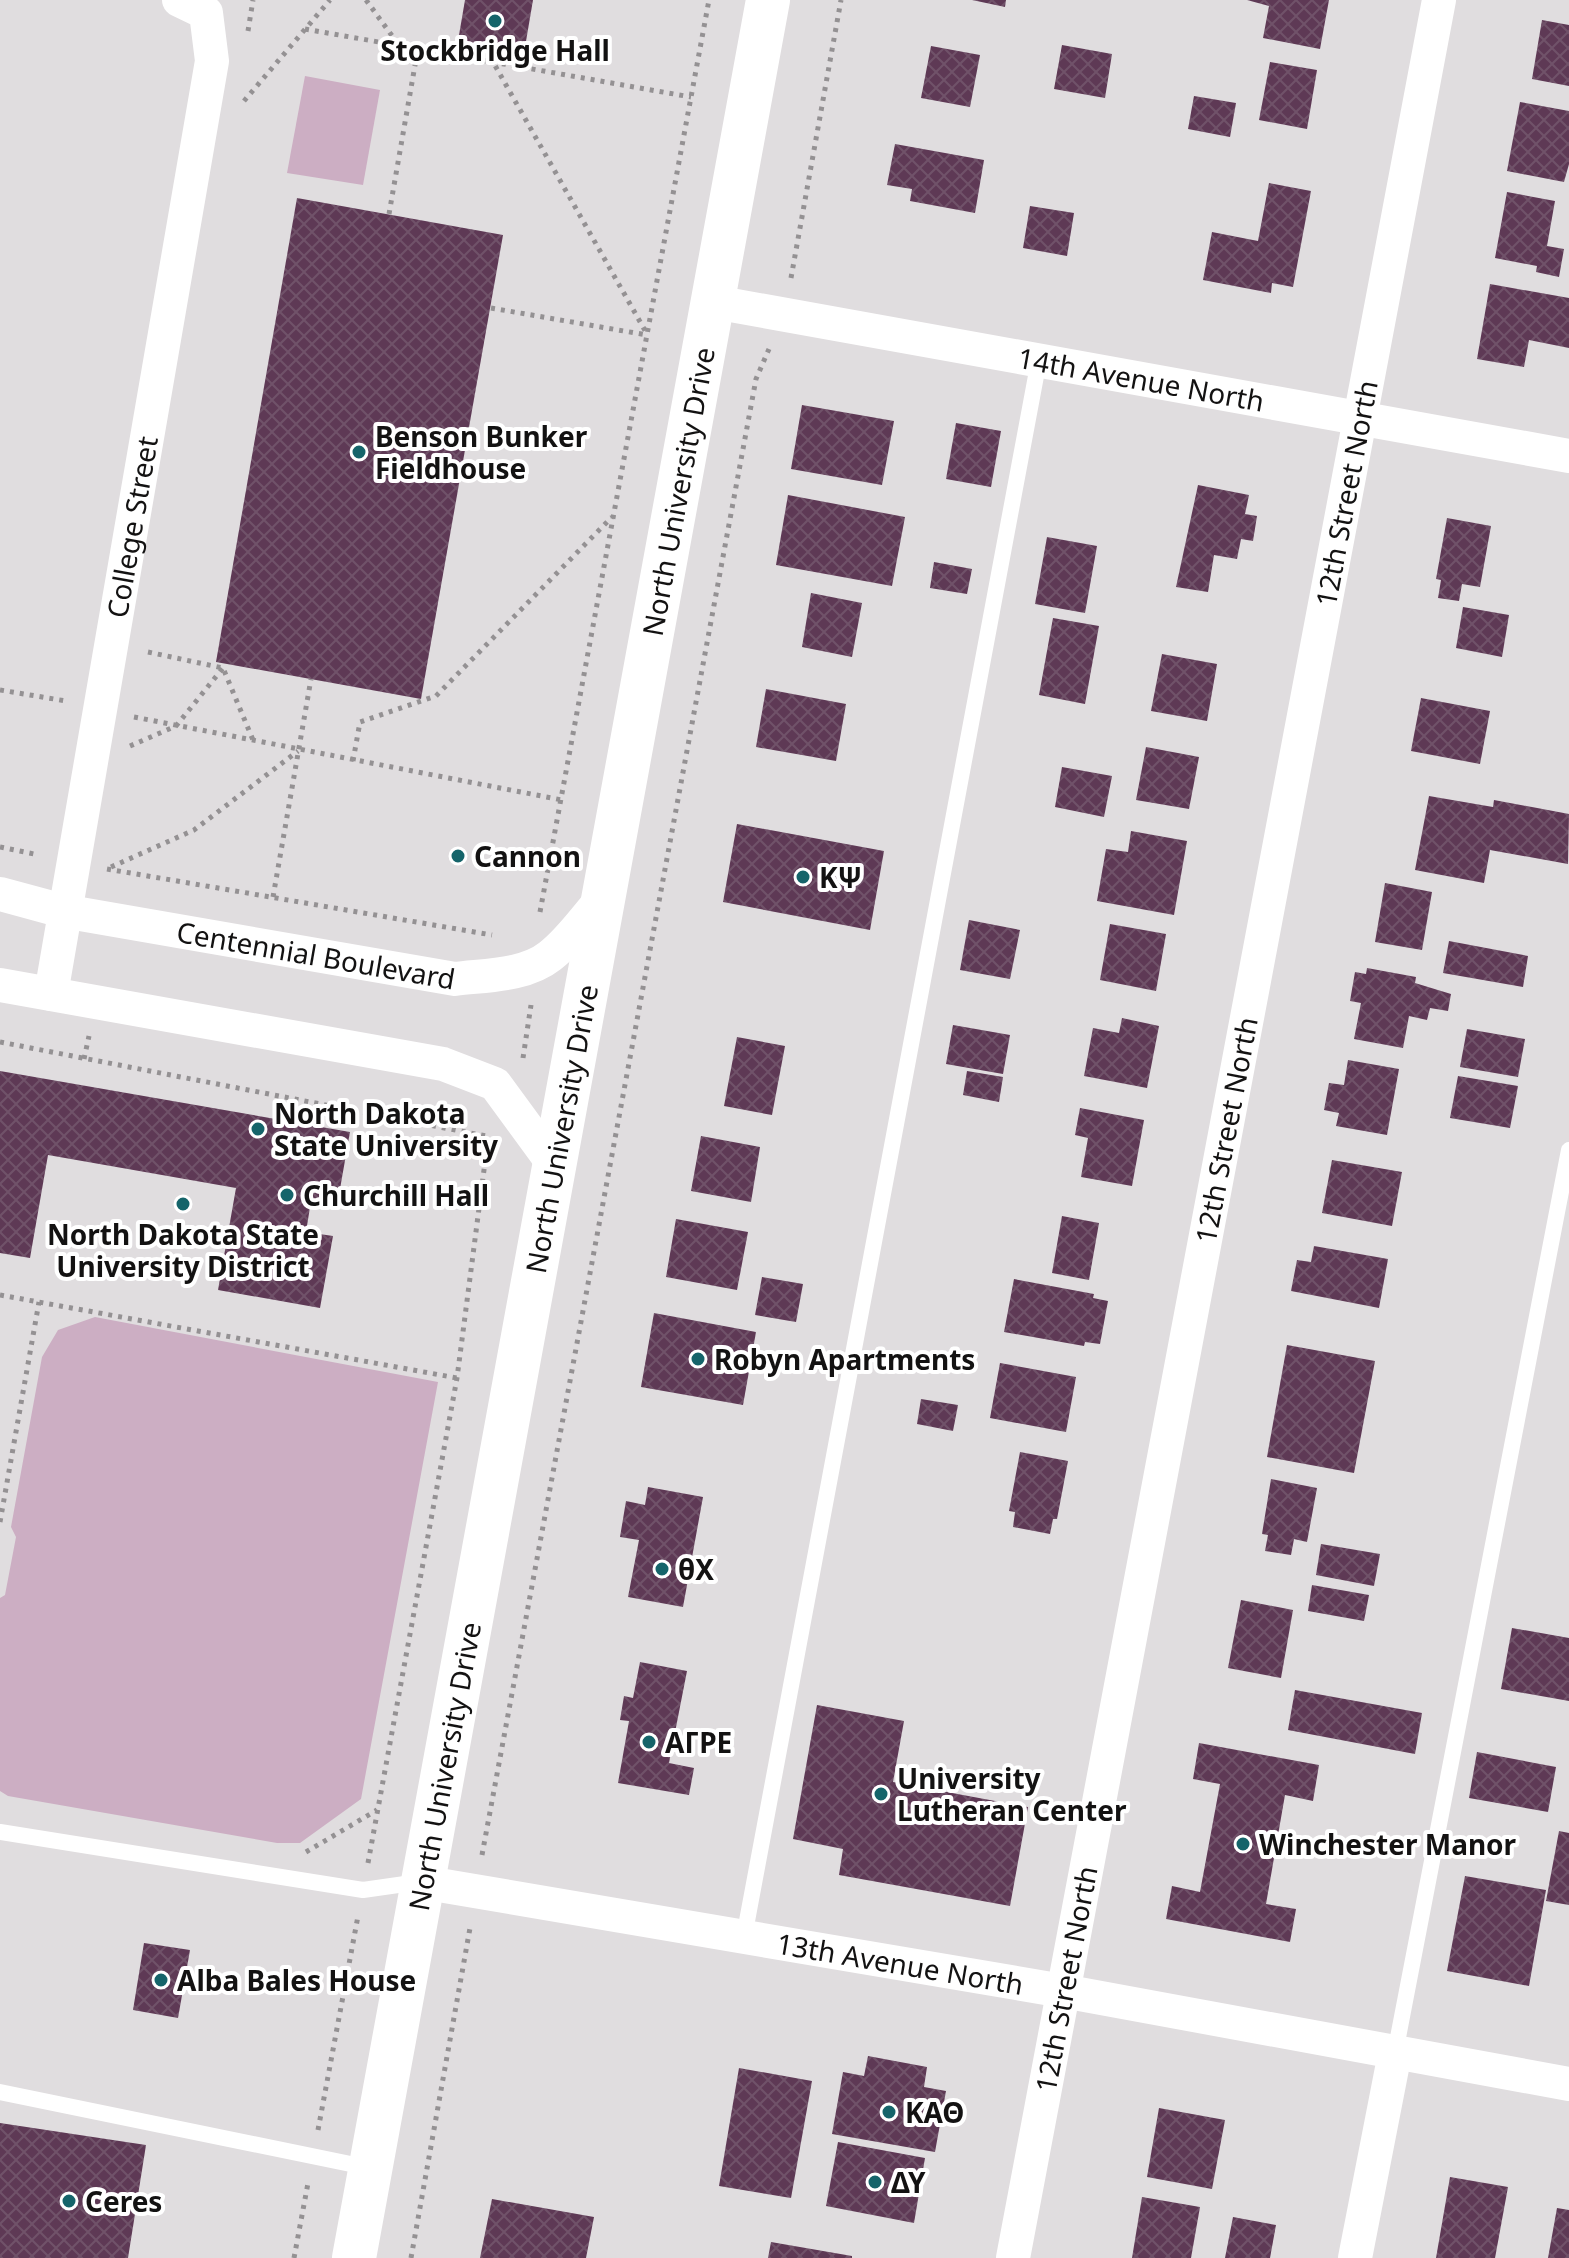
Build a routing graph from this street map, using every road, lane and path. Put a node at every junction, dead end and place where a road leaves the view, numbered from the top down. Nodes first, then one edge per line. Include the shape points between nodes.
1 (330, 0) edge
2 (366, 0) edge
3 (768, 0) edge
4 (841, 0) edge
5 (1439, 0) edge
6 (198, 4) edge
7 (399, 45) junction
8 (490, 47) dead end
9 (418, 48) junction
10 (493, 62) junction
11 (691, 97) dead end
12 (389, 214) dead end
13 (714, 302) junction
14 (491, 308) dead end
15 (783, 315) junction
16 (1039, 360) junction
17 (1362, 419) junction
18 (1569, 456) edge
19 (614, 515) dead end
20 (142, 651) dead end
21 (223, 668) junction
22 (311, 679) dead end
23 (0, 690) edge
24 (98, 710) junction
25 (176, 726) junction
26 (253, 741) junction
27 (126, 748) dead end
28 (299, 751) junction
29 (353, 761) junction
30 (562, 800) dead end
31 (0, 894) edge
32 (605, 896) junction
33 (273, 897) junction
34 (63, 911) junction
35 (505, 938) dead end
36 (0, 985) edge
37 (51, 994) junction
38 (0, 1042) edge
39 (488, 1136) dead end
40 (1569, 1150) edge
41 (555, 1166) junction
42 (0, 1295) edge
43 (39, 1302) junction
44 (457, 1378) dead end
45 (0, 1522) edge
46 (0, 1832) edge
47 (421, 1882) junction
48 (476, 1890) junction
49 (744, 1937) junction
50 (1063, 1991) junction
51 (1395, 2053) junction
52 (1569, 2084) edge
53 (0, 2092) edge
54 (370, 2168) junction
55 (354, 2258) edge
56 (411, 2258) edge
57 (1013, 2258) edge
58 (1355, 2258) edge

1 - 7 path via 304,28
2 - 7 path
3 - 13 main road, North University Drive
4 - 15 path
5 - 17 street, 12th Street North
6 - 24 street, College Street via 212,61
7 - 9 path
8 - 10 path
9 - 10 path
9 - 12 path
10 - 11 path
10 - 14 path via 647,335
13 - 15 street, 14th Avenue North
13 - 32 main road, North University Drive
15 - 16 street, 14th Avenue North
15 - 48 path via 756,379
16 - 17 street, 14th Avenue North
16 - 49 lane
17 - 18 street, 14th Avenue North
17 - 50 street, 12th Street North
19 - 29 path via 436,696 360,722
20 - 21 path
21 - 25 path
21 - 26 path
22 - 28 path
23 - 24 path
24 - 25 path
24 - 34 street, College Street
25 - 26 path
25 - 27 path
26 - 28 path
28 - 29 path
28 - 33 path
28 - 33 path via 194,830 107,869
29 - 30 path
31 - 34 street, Centennial Boulevard
32 - 34 street, Centennial Boulevard via 551,956 537,964 455,979
32 - 41 main road, North University Drive
33 - 35 path
34 - 37 street, College Street
36 - 37 street
37 - 41 street via 443,1064 495,1084
38 - 39 path
40 - 51 lane
41 - 47 main road, North University Drive
42 - 43 path
43 - 44 path
43 - 45 path
46 - 47 lane via 363,1890
47 - 48 street, 13th Avenue North
47 - 54 main road, North University Drive
48 - 49 street, 13th Avenue North
48 - 56 path
49 - 50 street, 13th Avenue North
50 - 51 street, 13th Avenue North
50 - 57 street, 12th Street North
51 - 52 street, 13th Avenue North
51 - 58 street
53 - 54 lane
54 - 55 main road, North University Drive

